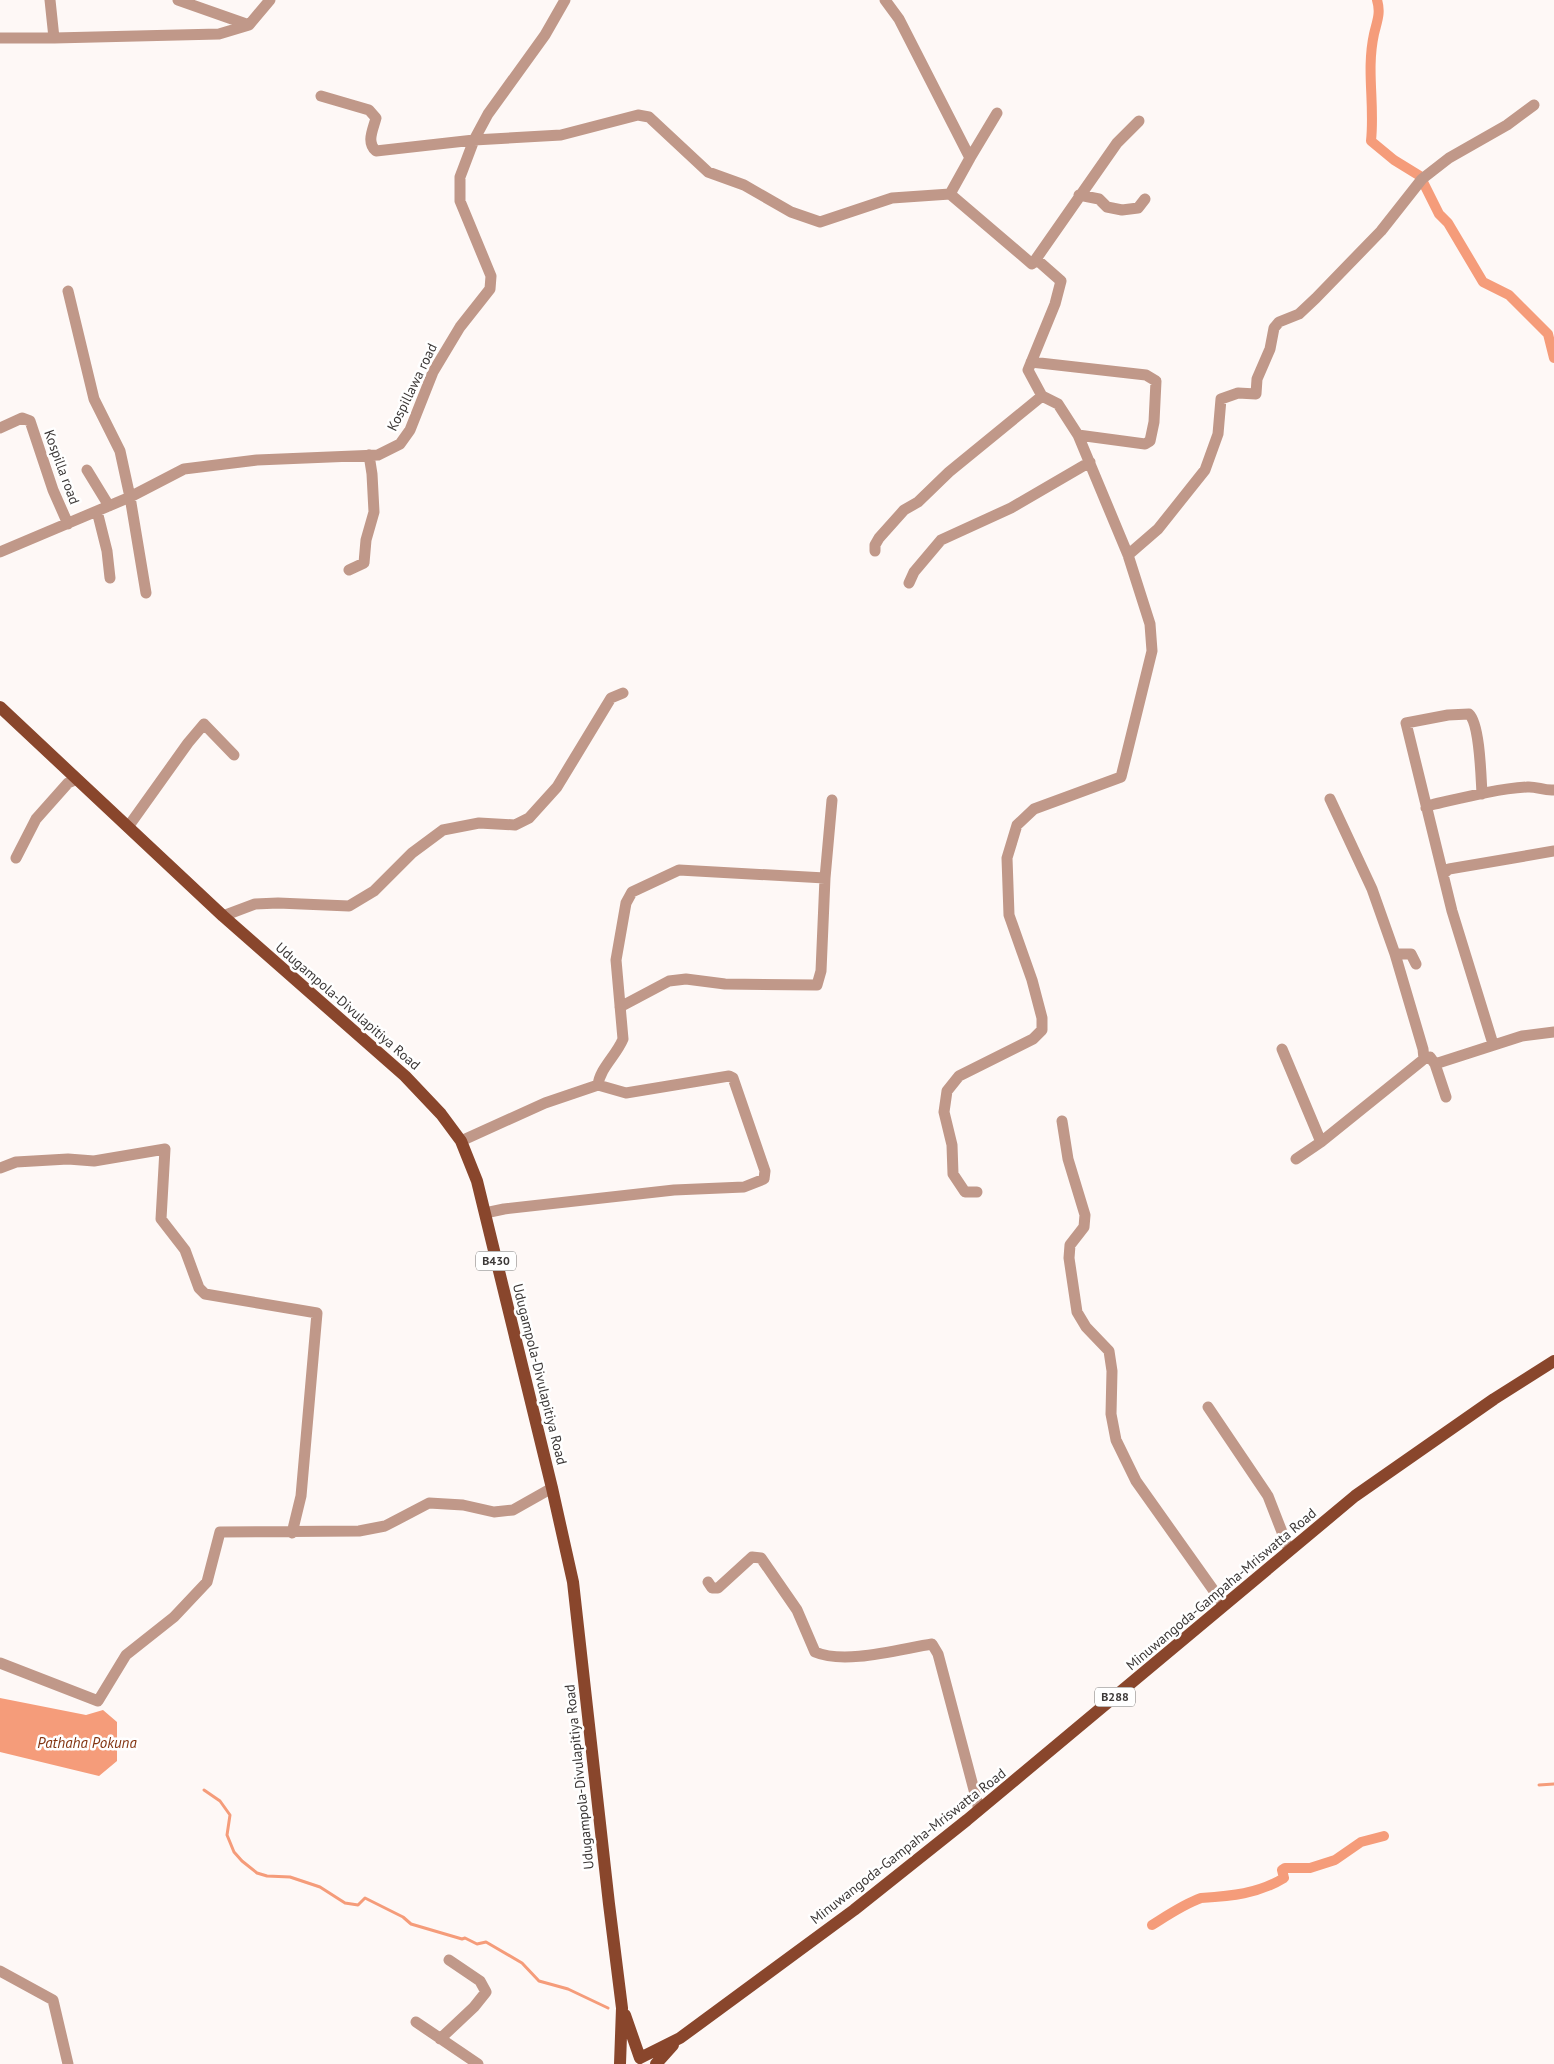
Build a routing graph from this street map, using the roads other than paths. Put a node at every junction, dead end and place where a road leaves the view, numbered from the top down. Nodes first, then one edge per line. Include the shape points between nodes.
1 (50, 0) edge
2 (178, 0) edge
3 (270, 0) edge
4 (565, 0) edge
5 (885, 0) edge
6 (249, 25) junction
7 (0, 38) edge
8 (54, 38) junction
9 (321, 96) dead end
10 (1534, 106) dead end
11 (997, 113) dead end
12 (1139, 121) dead end
13 (474, 140) junction
14 (970, 158) junction
15 (950, 194) junction
16 (1079, 195) junction
17 (1146, 199) dead end
18 (1036, 259) junction
19 (68, 291) dead end
20 (1031, 362) junction
21 (1042, 396) junction
22 (0, 428) edge
23 (1078, 435) junction
24 (369, 455) junction
25 (1090, 462) junction
26 (87, 470) dead end
27 (130, 497) junction
28 (108, 506) junction
29 (96, 511) junction
30 (68, 524) junction
31 (875, 551) dead end
32 (0, 552) edge
33 (1128, 555) junction
34 (348, 570) dead end
35 (110, 578) dead end
36 (909, 583) dead end
37 (146, 593) dead end
38 (623, 693) dead end
39 (0, 707) edge
40 (234, 755) dead end
41 (75, 780) junction
42 (1554, 790) edge
43 (1482, 794) junction
44 (1330, 799) dead end
45 (832, 800) dead end
46 (1426, 808) junction
47 (128, 827) junction
48 (1554, 851) edge
49 (16, 858) dead end
50 (1443, 874) junction
51 (825, 878) junction
52 (223, 916) junction
53 (1395, 954) junction
54 (1416, 964) dead end
55 (620, 1007) junction
56 (1554, 1032) edge
57 (1493, 1044) junction
58 (1282, 1049) dead end
59 (1430, 1061) junction
60 (598, 1085) junction
61 (1446, 1097) dead end
62 (1062, 1121) dead end
63 (461, 1141) junction
64 (1321, 1142) junction
65 (1296, 1159) dead end
66 (0, 1168) edge
67 (977, 1192) dead end
68 (484, 1213) junction
69 (1554, 1361) edge
70 (1208, 1408) dead end
71 (552, 1488) junction
72 (292, 1532) junction
73 (1289, 1550) junction
74 (708, 1582) dead end
75 (1224, 1605) junction
76 (0, 1663) edge
77 (978, 1811) junction
78 (448, 1960) dead end
79 (0, 1970) edge
80 (622, 2008) junction
81 (416, 2022) dead end
82 (680, 2038) junction
83 (440, 2039) junction
84 (643, 2061) edge
85 (68, 2064) edge
86 (478, 2064) edge
87 (620, 2064) edge
88 (656, 2064) edge

1 - 8 street
2 - 6 street
3 - 6 street
4 - 13 street, Kospillawa road
5 - 14 street via 899,19
6 - 8 street via 219,34
7 - 8 street
9 - 13 street via 374,114 376,118 370,140 376,151
10 - 33 street via 1449,158 1422,179 1381,231 1316,298 1299,314 1279,322 1274,328 1270,349 1257,379 1256,394 1238,393 1221,399 1218,434 1205,470 1158,529
11 - 14 street
12 - 16 street via 1117,143
13 - 15 street via 561,135 638,115 649,117 658,124 708,172 744,185 791,212 820,222 892,198
13 - 24 street, Kospillawa road via 460,176 460,201 491,276 490,289 460,327 434,372 410,430 400,444 378,455
14 - 15 street
15 - 18 street via 1032,264
16 - 17 street via 1122,210 1138,208
16 - 18 street
18 - 20 street via 1060,281 1055,304
19 - 27 street via 94,399 120,451
20 - 21 street via 1028,370
20 - 23 street via 1146,375 1156,381 1150,441 1145,444
21 - 23 street via 1058,404
21 - 31 street via 949,472 918,502 904,510 879,538
22 - 30 street, Kospilla road via 22,418 30,421
23 - 25 street
24 - 27 street, Kospillawa road via 258,460 184,469
24 - 34 street via 374,512 366,540 364,564
25 - 33 street
25 - 36 street via 1011,508 941,540 914,572
26 - 28 street
27 - 28 street, Kospillawa road
27 - 37 street
28 - 29 street, Kospillawa road
29 - 30 street, Kospillawa road
29 - 35 street via 107,551
30 - 32 street, Kospillawa road
33 - 67 street via 1150,624 1152,651 1121,777 1034,809 1017,825 1007,858 1009,915 1034,990 1042,1030 1033,1039 959,1076 946,1091 944,1112 952,1145 953,1174 965,1192
38 - 52 street via 611,698 557,787 529,818 516,825 479,823 444,830 412,853 374,891 348,906 255,904
39 - 41 main road, Udugampola-Divulapitiya Road / B430
40 - 47 street via 204,724
41 - 47 main road, Udugampola-Divulapitiya Road / B430
41 - 49 street via 68,783 36,819
42 - 43 street via 1543,791 1530,786
43 - 46 street
43 - 46 street via 1479,749 1469,714 1448,714 1406,723
44 - 53 street via 1372,889
45 - 51 street
46 - 50 street
47 - 52 main road, Udugampola-Divulapitiya Road / B430
48 - 50 street via 1449,869
50 - 57 street
51 - 55 street via 817,984 669,981
51 - 55 street via 679,870 632,892 626,903 616,960
52 - 63 main road, Udugampola-Divulapitiya Road / B430 via 405,1076
53 - 54 street via 1411,954
53 - 59 street via 1423,1048
55 - 60 street via 623,1039 599,1076
56 - 57 street
57 - 59 street
58 - 64 street
59 - 61 street
59 - 64 street
60 - 63 street via 545,1103
60 - 68 street via 626,1093 729,1076 733,1078 765,1171 764,1179 744,1187 674,1190
62 - 75 street via 1068,1158 1085,1215 1084,1227 1070,1245 1077,1312 1086,1327 1109,1351 1111,1414 1116,1440 1136,1481
63 - 68 main road, Udugampola-Divulapitiya Road / B430 via 477,1181
64 - 65 street
66 - 72 street via 16,1162 68,1158 94,1160 165,1149 161,1219 185,1250 204,1294 317,1313 301,1496
68 - 71 main road, Udugampola-Divulapitiya Road / B430
69 - 73 main road, Minuwangoda-Gampaha-Mriswatta Road / B288 via 1355,1496
70 - 73 street via 1268,1496
71 - 72 street via 514,1510 494,1512 463,1505 428,1503 385,1526 359,1531
71 - 80 main road, Udugampola-Divulapitiya Road / B430 via 573,1582
72 - 76 street via 220,1532 207,1582 174,1617 126,1655 98,1700
73 - 75 main road, Minuwangoda-Gampaha-Mriswatta Road / B288
74 - 77 street via 712,1588 718,1588 752,1557 762,1558 797,1610 815,1652 826,1657 848,1658 932,1644 938,1654
75 - 77 main road, Minuwangoda-Gampaha-Mriswatta Road / B288
77 - 82 main road, Minuwangoda-Gampaha-Mriswatta Road / B288 via 854,1910
78 - 83 street via 480,1981 486,1992
79 - 85 street via 53,2000
80 - 84 main road, Udugampola-Divulapitiya Road / B430
80 - 87 main road, Udugampola-Divulapitiya Road / B430
81 - 83 street
82 - 84 main road, Minuwangoda-Gampaha-Mriswatta Road / B288
82 - 88 main road, Minuwangoda-Gampaha-Mriswatta Road / B288
83 - 86 street
84 - 87 main road, Minuwangoda-Gampaha-Mriswatta Road via 629,2057

